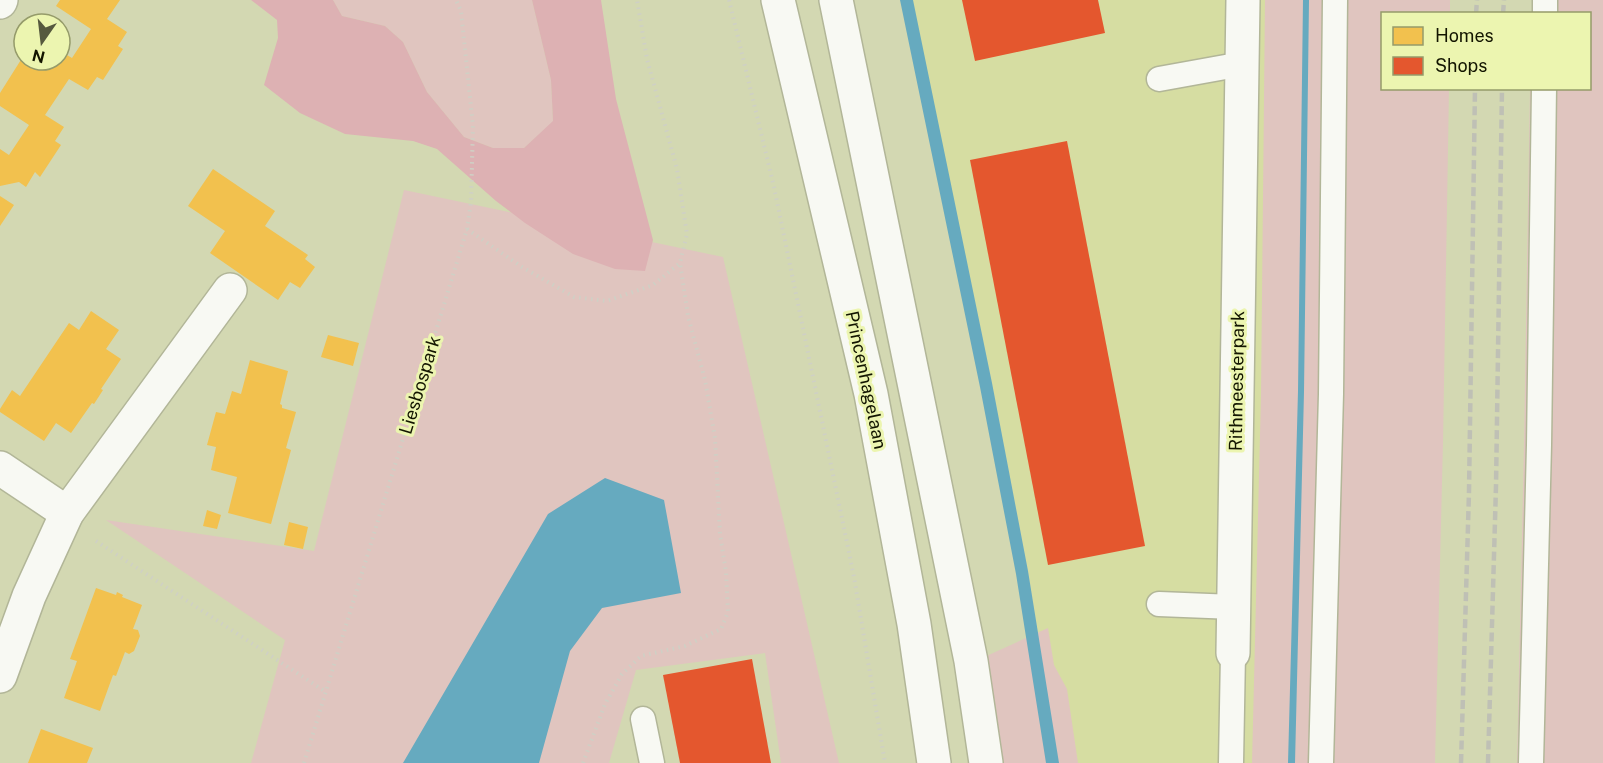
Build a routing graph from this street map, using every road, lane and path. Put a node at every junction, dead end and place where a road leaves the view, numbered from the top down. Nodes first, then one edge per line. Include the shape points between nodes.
1 (456, 0) edge
2 (637, 0) edge
3 (729, 0) edge
4 (778, 0) edge
5 (836, 0) edge
6 (1243, 0) edge
7 (1335, 0) edge
8 (1242, 64) junction
9 (1159, 79) dead end
10 (1544, 90) edge
11 (468, 229) junction
12 (680, 263) junction
13 (230, 290) dead end
14 (0, 468) edge
15 (67, 513) junction
16 (1159, 604) dead end
17 (1234, 607) junction
18 (1233, 652) joint
19 (0, 676) edge
20 (326, 692) junction
21 (643, 720) dead end
22 (304, 763) edge
23 (583, 763) edge
24 (652, 763) edge
25 (885, 763) edge
26 (934, 763) edge
27 (986, 763) edge
28 (1231, 763) edge
29 (1321, 763) edge
30 (1531, 763) edge

1 - 11 path, Liesbospark via 462,11 473,126
2 - 12 path via 647,59 677,169 687,234
3 - 25 path via 777,199 854,577
4 - 26 main road, Princenhagelaan via 871,394 914,624
5 - 27 main road via 971,661
6 - 8 main road, Rithmeesterpark
7 - 29 lane
8 - 9 lane
8 - 17 main road, Rithmeesterpark
10 - 30 lane
11 - 12 path via 574,297 607,301 653,285
11 - 20 path, Liesbospark
12 - 23 path via 715,438 728,612 721,629 684,646 641,656 622,674 605,704
13 - 15 main road
14 - 15 main road
15 - 19 main road
15 - 20 path via 93,539
16 - 17 lane
17 - 18 main road, Rithmeesterpark
18 - 28 lane, Rithmeesterpark
20 - 22 path, Liesbospark
21 - 24 lane

